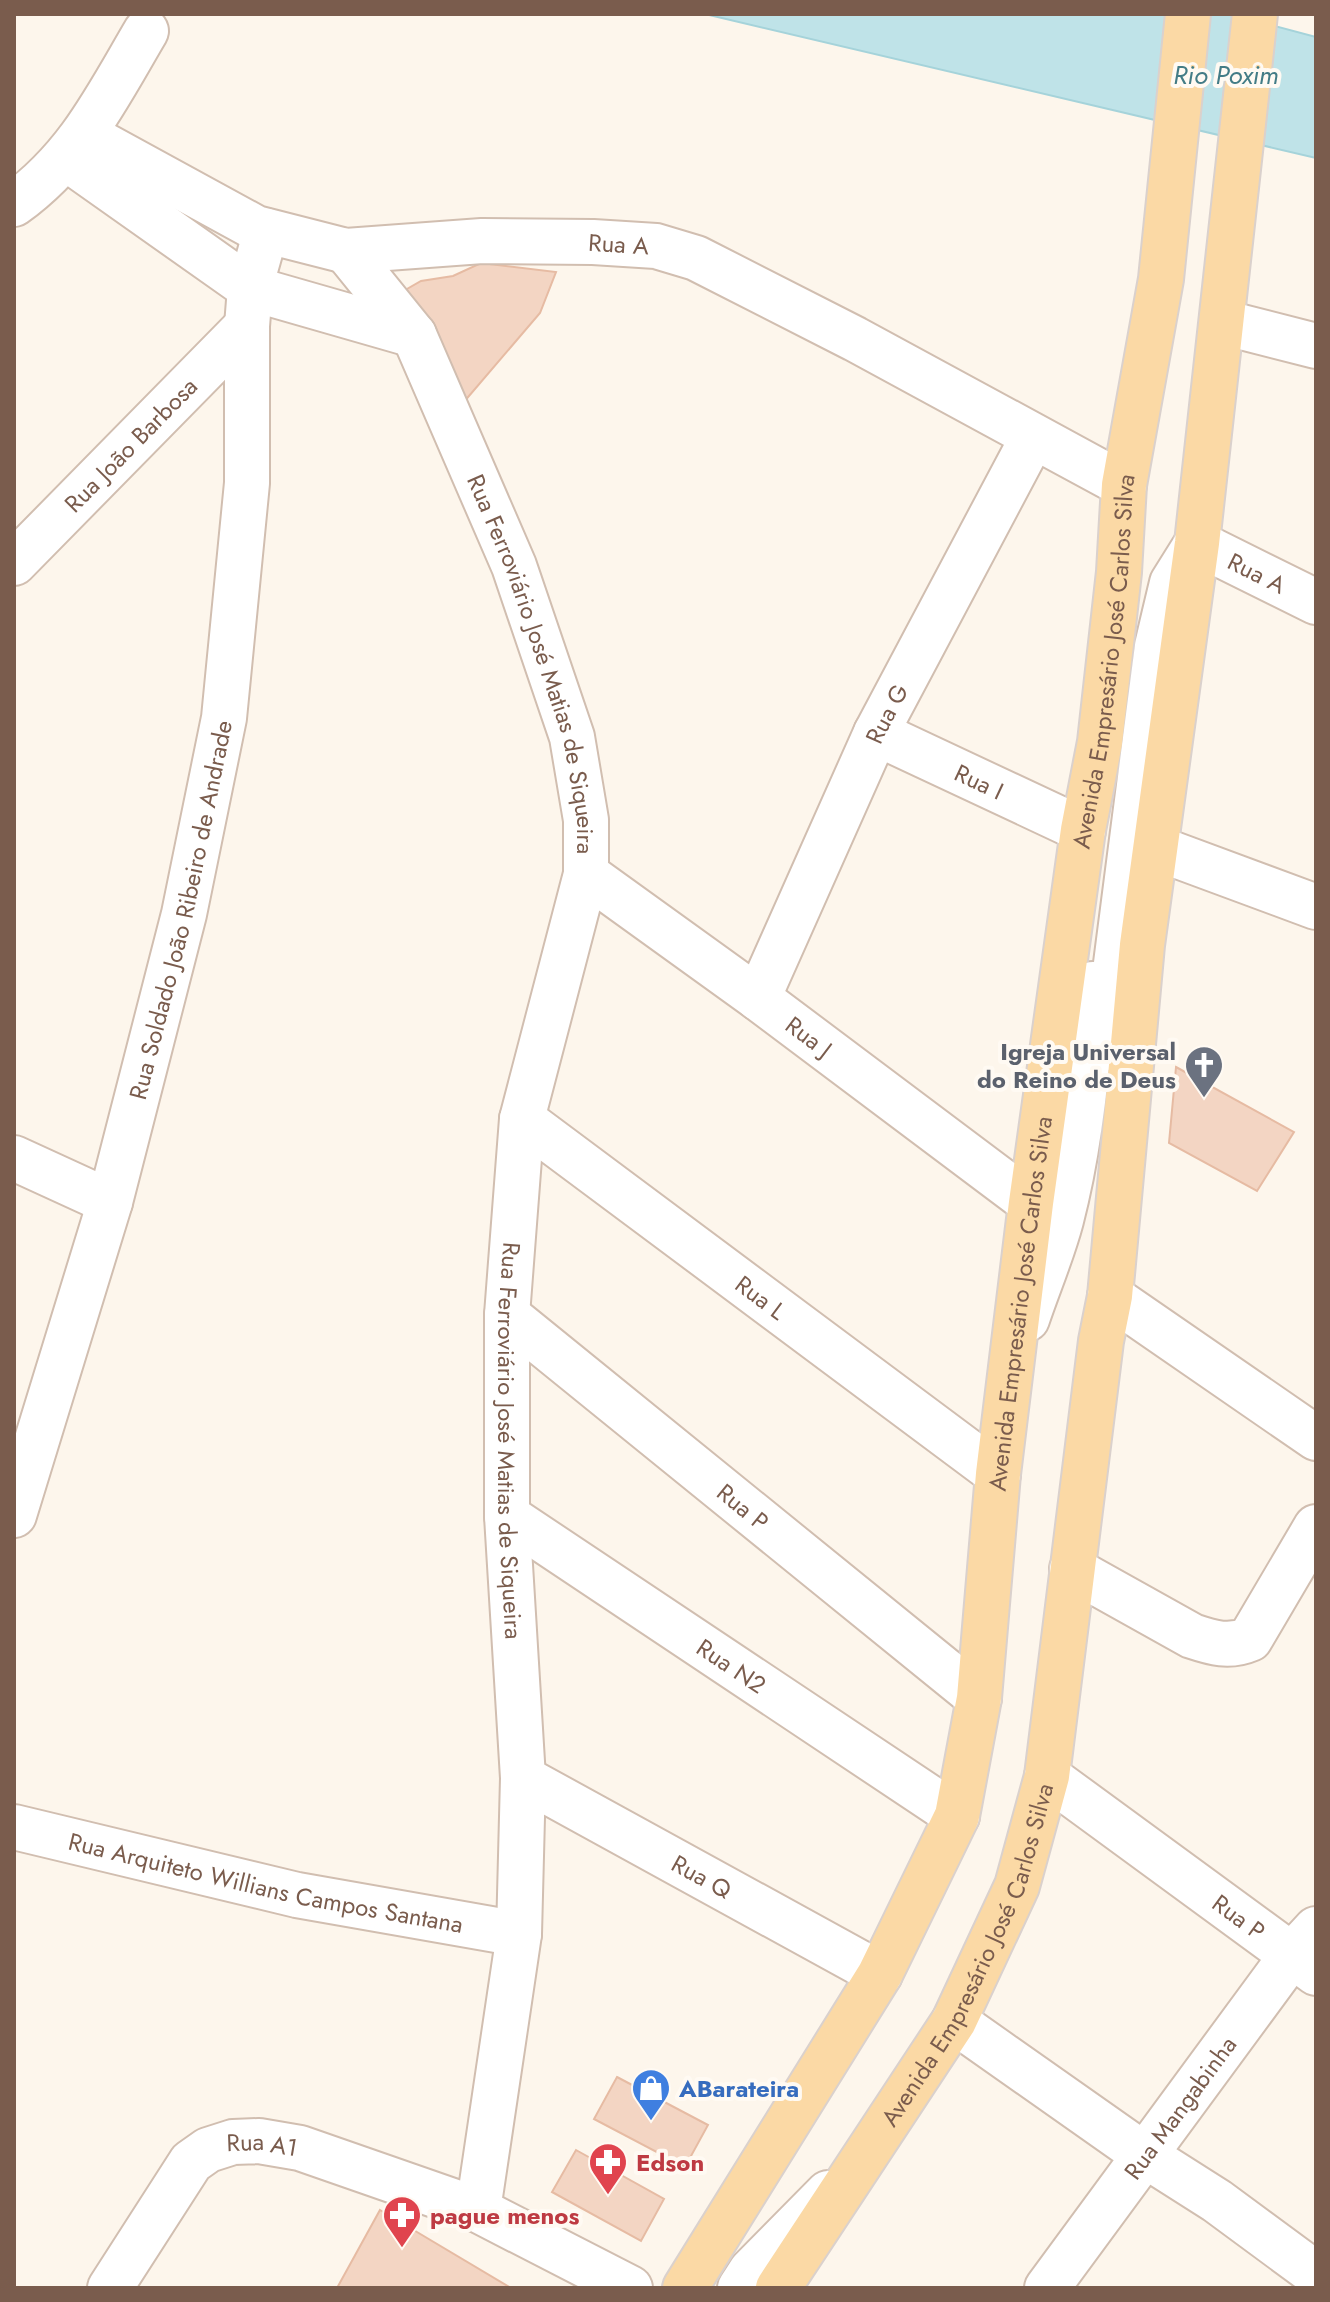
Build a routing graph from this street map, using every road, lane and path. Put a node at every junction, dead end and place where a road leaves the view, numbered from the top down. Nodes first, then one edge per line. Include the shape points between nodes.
1 (1188, 14) edge
2 (1255, 14) edge
3 (146, 31) dead end
4 (75, 146) junction
5 (17, 198) edge
6 (266, 231) junction
7 (346, 251) junction
8 (1224, 303) junction
9 (248, 307) junction
10 (414, 335) junction
11 (1316, 346) edge
12 (1033, 437) junction
13 (1124, 485) junction
14 (1197, 543) junction
15 (14, 563) edge
16 (1316, 602) edge
17 (876, 733) junction
18 (1100, 742) junction
19 (1083, 830) junction
20 (1154, 847) junction
21 (586, 874) junction
22 (1316, 907) edge
23 (758, 998) junction
24 (1126, 1103) junction
25 (522, 1119) junction
26 (14, 1158) edge
27 (110, 1202) junction
28 (1031, 1203) junction
29 (1110, 1296) junction
30 (507, 1315) junction
31 (1013, 1360) junction
32 (26, 1431) edge
33 (1316, 1438) edge
34 (998, 1474) junction
35 (14, 1515) edge
36 (507, 1516) junction
37 (1316, 1527) edge
38 (1072, 1569) junction
39 (979, 1698) junction
40 (1047, 1776) junction
41 (523, 1778) junction
42 (957, 1816) junction
43 (14, 1827) edge
44 (519, 1934) junction
45 (1308, 1952) edge
46 (880, 1974) junction
47 (954, 2021) junction
48 (869, 2151) junction
49 (1143, 2154) junction
50 (478, 2210) junction
51 (1316, 2274) edge
52 (110, 2288) edge
53 (630, 2288) edge
54 (685, 2288) edge
55 (740, 2288) edge
56 (778, 2288) edge
57 (1047, 2288) edge

1 - 13 main road, Avenida Empresário José Carlos Silva via 1161,279
2 - 8 main road, Avenida Empresário José Carlos Silva
3 - 4 street
4 - 5 street
4 - 6 street, Rua A
4 - 9 street
6 - 7 street, Rua A
6 - 9 street
7 - 10 street, Rua Ferroviário José Matias de Siqueira
7 - 12 street, Rua A via 482,241 656,246 696,258
8 - 11 street
8 - 14 main road, Avenida Empresário José Carlos Silva
9 - 10 street
9 - 15 street, Rua João Barbosa
9 - 27 street, Rua Soldado João Ribeiro de Andrade via 247,483 224,718 184,914
10 - 21 street, Rua Ferroviário José Matias de Siqueira via 514,566 572,737 586,820
12 - 13 street, Rua A
12 - 17 street, Rua G
13 - 18 main road, Avenida Empresário José Carlos Silva
14 - 16 street, Rua A
14 - 20 main road, Avenida Empresário José Carlos Silva
14 - 24 street via 1172,583 1157,646 1118,944 1114,979
17 - 19 street, Rua I
17 - 23 street, Rua G
18 - 19 main road, Avenida Empresário José Carlos Silva
18 - 31 street via 1090,1038 1080,1129 1061,1221
19 - 28 main road, Avenida Empresário José Carlos Silva
20 - 22 street
20 - 24 main road, Avenida Empresário José Carlos Silva
21 - 23 street, Rua J
21 - 25 street, Rua Ferroviário José Matias de Siqueira
23 - 28 street, Rua J
24 - 29 main road, Avenida Empresário José Carlos Silva
25 - 30 street, Rua Ferroviário José Matias de Siqueira
25 - 34 street, Rua L
26 - 27 street
27 - 32 street, Rua Soldado João Ribeiro de Andrade
28 - 31 main road, Avenida Empresário José Carlos Silva
29 - 33 street
29 - 38 main road, Avenida Empresário José Carlos Silva
30 - 36 street, Rua Ferroviário José Matias de Siqueira
30 - 39 street, Rua P
31 - 34 main road, Avenida Empresário José Carlos Silva
32 - 35 street, Rua Soldado João Ribeiro de Andrade
34 - 39 main road, Avenida Empresário José Carlos Silva
36 - 41 street, Rua Ferroviário José Matias de Siqueira
36 - 42 street, Rua N2
37 - 38 street via 1250,1639 1235,1645 1192,1636
38 - 40 main road, Avenida Empresário José Carlos Silva
39 - 42 main road, Avenida Empresário José Carlos Silva
40 - 45 street, Rua P
40 - 47 main road, Avenida Empresário José Carlos Silva via 1017,1886
41 - 44 street, Rua Ferroviário José Matias de Siqueira
41 - 46 street, Rua Q
42 - 46 main road, Avenida Empresário José Carlos Silva
43 - 44 street, Rua Arquiteto Willians Campos Santana via 297,1895
44 - 50 street, Rua Ferroviário José Matias de Siqueira
45 - 49 street, Rua Mangabinha
46 - 54 main road, Avenida Empresário José Carlos Silva
47 - 48 main road, Avenida Empresário José Carlos Silva
47 - 49 street
48 - 55 street
48 - 56 main road, Avenida Empresário José Carlos Silva
49 - 51 street
49 - 57 street, Rua Mangabinha
50 - 52 street, Rua A1 via 300,2148 233,2142 191,2162
50 - 53 street, Rua A1

